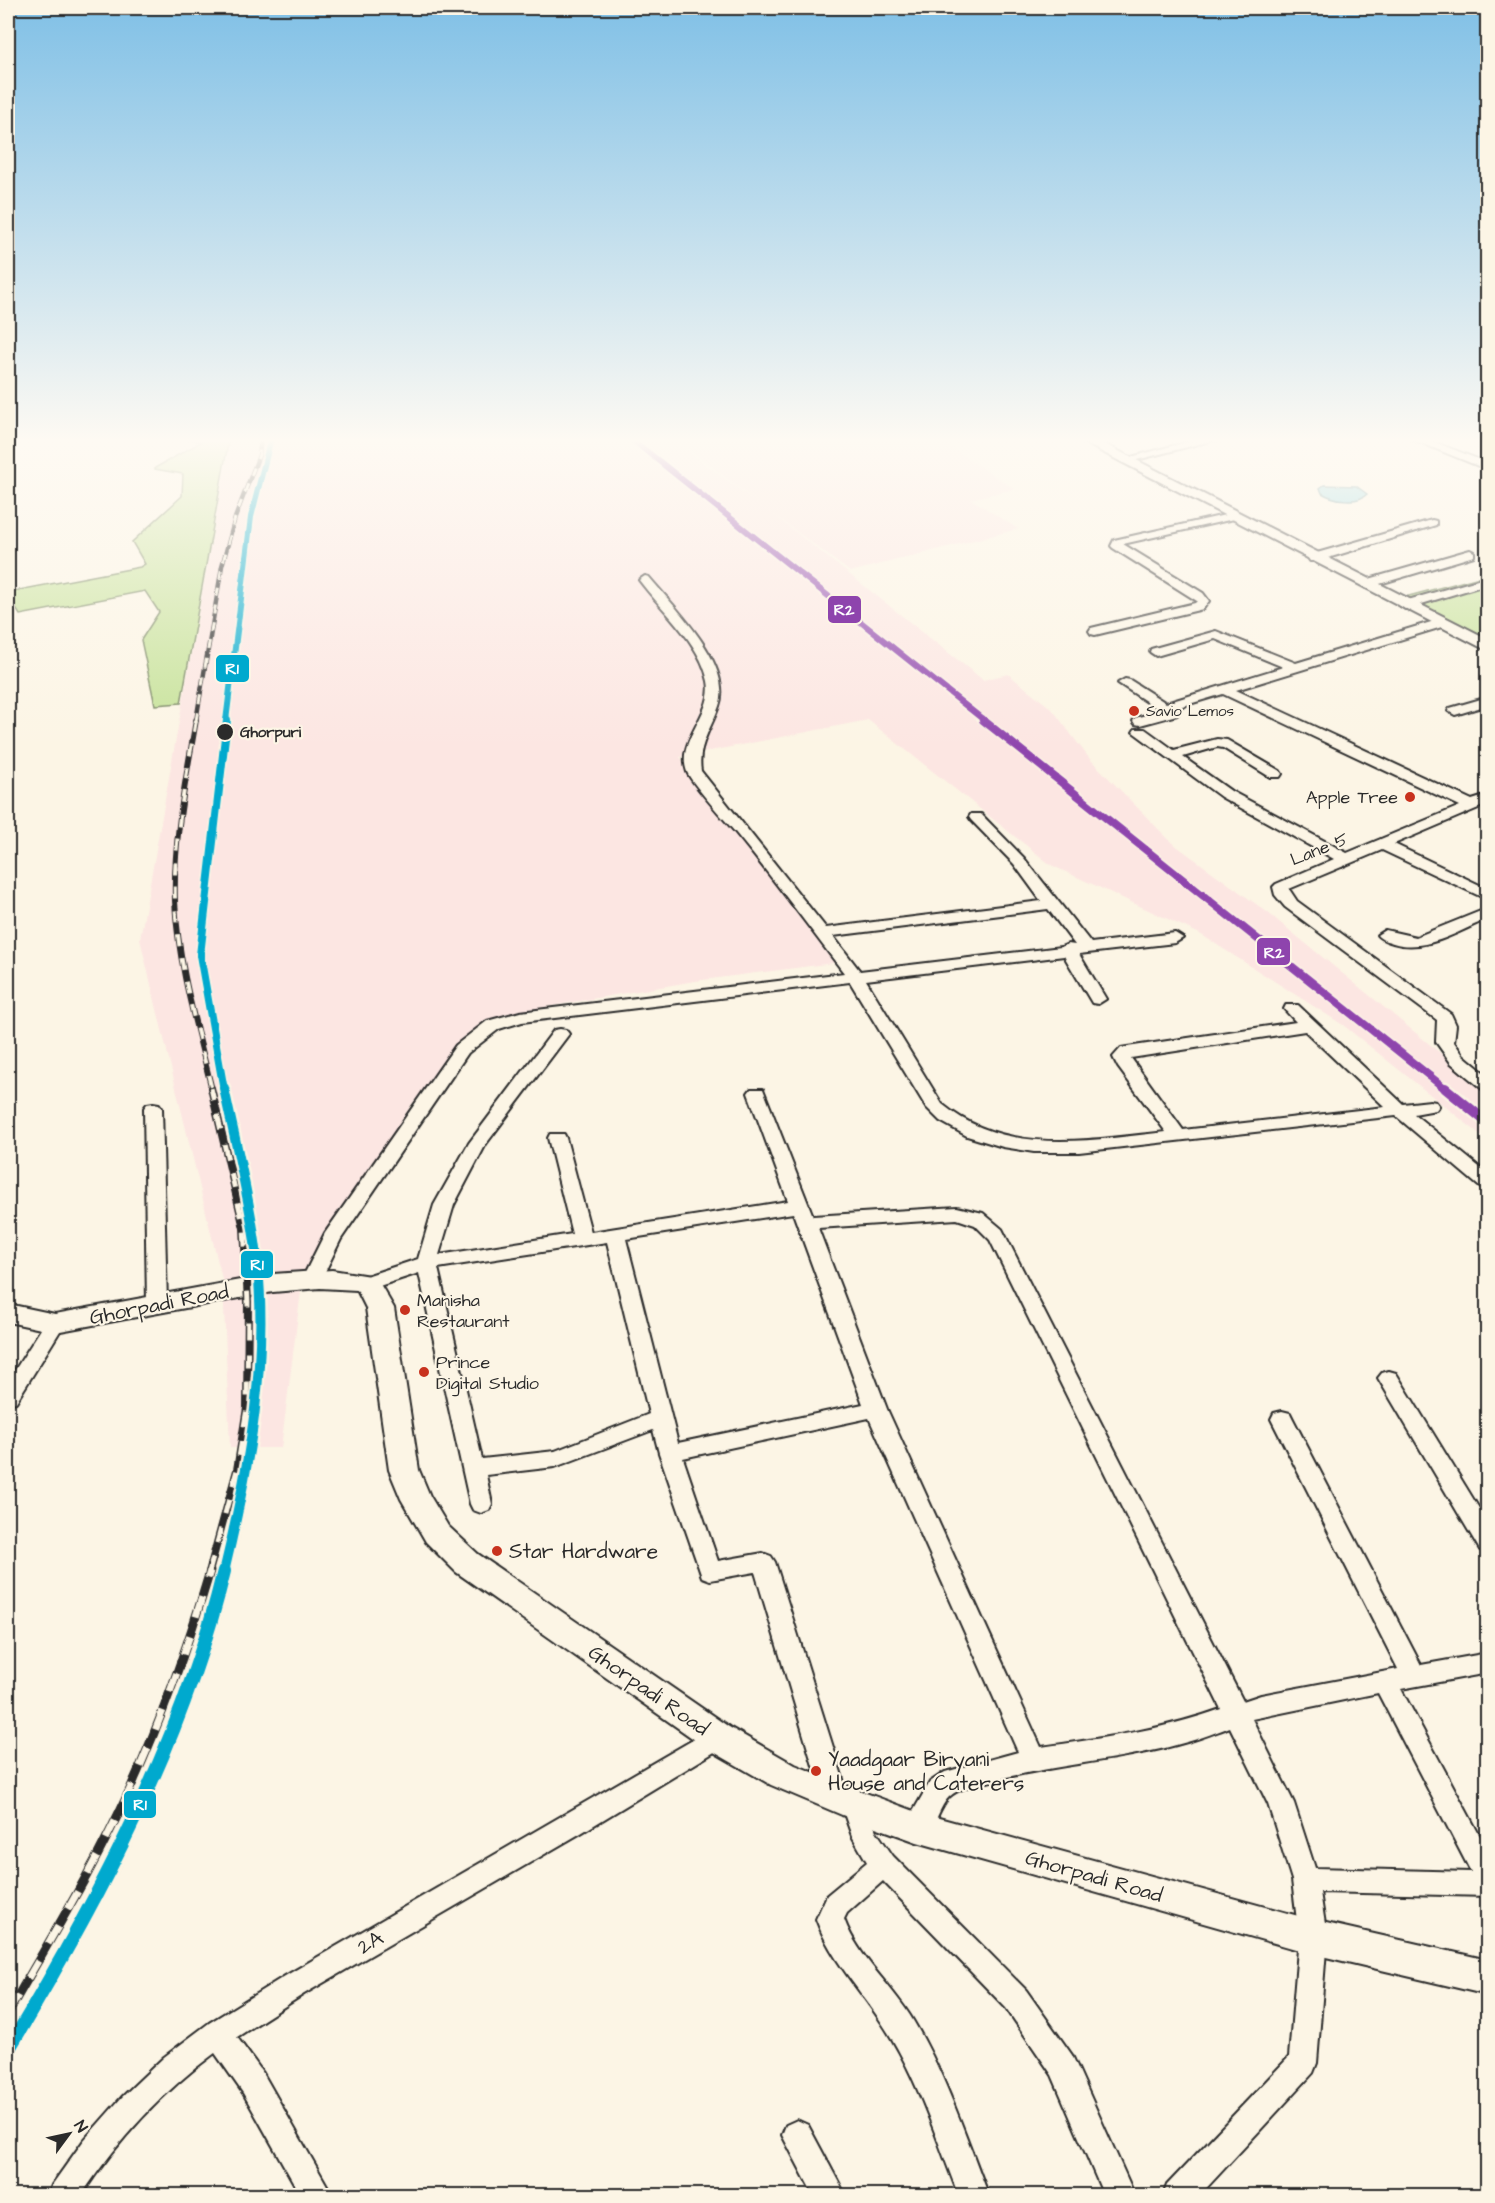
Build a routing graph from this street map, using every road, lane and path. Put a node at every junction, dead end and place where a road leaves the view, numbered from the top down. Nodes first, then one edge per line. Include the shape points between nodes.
1 (1123, 541) edge
2 (1281, 541) edge
3 (1372, 541) edge
4 (1470, 554) dead end
5 (1314, 558) junction
6 (645, 580) dead end
7 (1488, 580) edge
8 (1366, 584) junction
9 (1405, 604) junction
10 (1442, 623) junction
11 (1095, 631) dead end
12 (1488, 646) edge
13 (1156, 652) dead end
14 (1294, 667) junction
15 (1125, 683) dead end
16 (1223, 689) junction
17 (1488, 700) edge
18 (1166, 706) junction
19 (1455, 711) dead end
20 (1173, 755) junction
21 (1275, 774) dead end
22 (1488, 800) edge
23 (1472, 806) junction
24 (976, 817) dead end
25 (1382, 844) junction
26 (1346, 859) junction
27 (1488, 895) edge
28 (1052, 904) junction
29 (1488, 913) edge
30 (822, 933) junction
31 (1385, 935) dead end
32 (1175, 938) dead end
33 (1076, 948) junction
34 (855, 976) junction
35 (1098, 999) dead end
36 (1293, 1009) dead end
37 (1310, 1025) junction
38 (560, 1034) dead end
39 (1488, 1085) edge
40 (757, 1093) dead end
41 (1430, 1106) dead end
42 (153, 1108) dead end
43 (1400, 1111) junction
44 (1178, 1136) junction
45 (557, 1138) dead end
46 (1488, 1184) edge
47 (802, 1214) junction
48 (615, 1234) junction
49 (583, 1240) junction
50 (427, 1263) junction
51 (312, 1279) junction
52 (367, 1283) junction
53 (157, 1304) junction
54 (8, 1313) edge
55 (55, 1323) junction
56 (1389, 1378) dead end
57 (8, 1397) edge
58 (876, 1409) junction
59 (661, 1418) junction
60 (1282, 1419) dead end
61 (670, 1453) junction
62 (474, 1468) junction
63 (481, 1504) dead end
64 (1488, 1544) edge
65 (1488, 1663) edge
66 (1414, 1676) junction
67 (1384, 1681) junction
68 (1236, 1714) junction
69 (717, 1737) junction
70 (1034, 1759) junction
71 (844, 1800) junction
72 (917, 1827) junction
73 (884, 1864) junction
74 (1488, 1878) edge
75 (1305, 1880) junction
76 (1488, 1884) edge
77 (1313, 1937) junction
78 (1488, 1978) edge
79 (218, 2034) junction
80 (797, 2135) dead end
81 (63, 2196) edge
82 (318, 2196) edge
83 (831, 2196) edge
84 (974, 2196) edge
85 (1120, 2196) edge
86 (1178, 2196) edge

1 - 11 street via 1117,546 1203,601 1199,606
2 - 5 main road
3 - 5 street
4 - 8 street
5 - 8 main road
6 - 30 street via 699,649 713,675 716,693 690,759 694,772
7 - 9 street
8 - 9 main road
9 - 10 main road
10 - 12 main road
10 - 14 street
13 - 14 street via 1216,635
14 - 16 street
15 - 18 street
16 - 18 street
16 - 23 street
17 - 19 street
18 - 20 street via 1172,714 1140,726
20 - 21 street via 1227,744
20 - 26 street via 1226,794
22 - 23 street, Lane 5
23 - 25 street, Lane 5
24 - 28 street via 1019,861
25 - 26 street, Lane 5
25 - 27 street
26 - 39 street, Lane 5 via 1281,886 1283,895 1445,1018 1444,1042 1457,1059
28 - 30 street
28 - 33 street
29 - 31 street via 1418,942
30 - 34 street
32 - 33 street
33 - 34 street
33 - 35 street
34 - 44 street via 935,1107 967,1130 1047,1147
34 - 51 street via 520,1017 493,1025 462,1049 333,1238
36 - 37 street
37 - 43 street
37 - 44 street via 1127,1052 1122,1057 1127,1067
38 - 50 street via 478,1143 444,1205
40 - 47 street
41 - 43 street
42 - 53 street
43 - 44 street
43 - 46 street
45 - 49 street
47 - 48 street
47 - 58 street
47 - 68 street via 957,1213 974,1214 989,1224
48 - 49 street
48 - 59 street
49 - 50 street
50 - 52 street
50 - 62 street
51 - 52 main road, Ghorpadi Road
51 - 53 main road, Ghorpadi Road
52 - 69 main road, Ghorpadi Road via 380,1308 404,1470 437,1534 467,1563
53 - 55 main road, Ghorpadi Road
54 - 55 main road, Ghorpadi Road
55 - 57 street
56 - 64 street
58 - 61 street
58 - 70 street
59 - 61 street
59 - 62 street via 555,1459
60 - 66 street
61 - 71 street via 710,1571 763,1562
62 - 63 street
65 - 66 street
66 - 67 street
67 - 68 street
67 - 74 street
68 - 70 street via 1187,1732
68 - 75 street via 1281,1803
69 - 71 main road, Ghorpadi Road via 783,1775
69 - 79 street, 2A
70 - 72 street via 954,1780 939,1790
71 - 72 main road, Ghorpadi Road
71 - 73 street
72 - 77 main road, Ghorpadi Road
73 - 84 street via 837,1904 830,1919 835,1937 891,2011 923,2067
73 - 85 street via 1016,1999 1062,2065
75 - 76 street
75 - 77 street
77 - 78 main road, Ghorpadi Road
77 - 86 street via 1303,2063
79 - 81 street, 2A via 146,2092 78,2171
79 - 82 street via 253,2083
80 - 83 street

